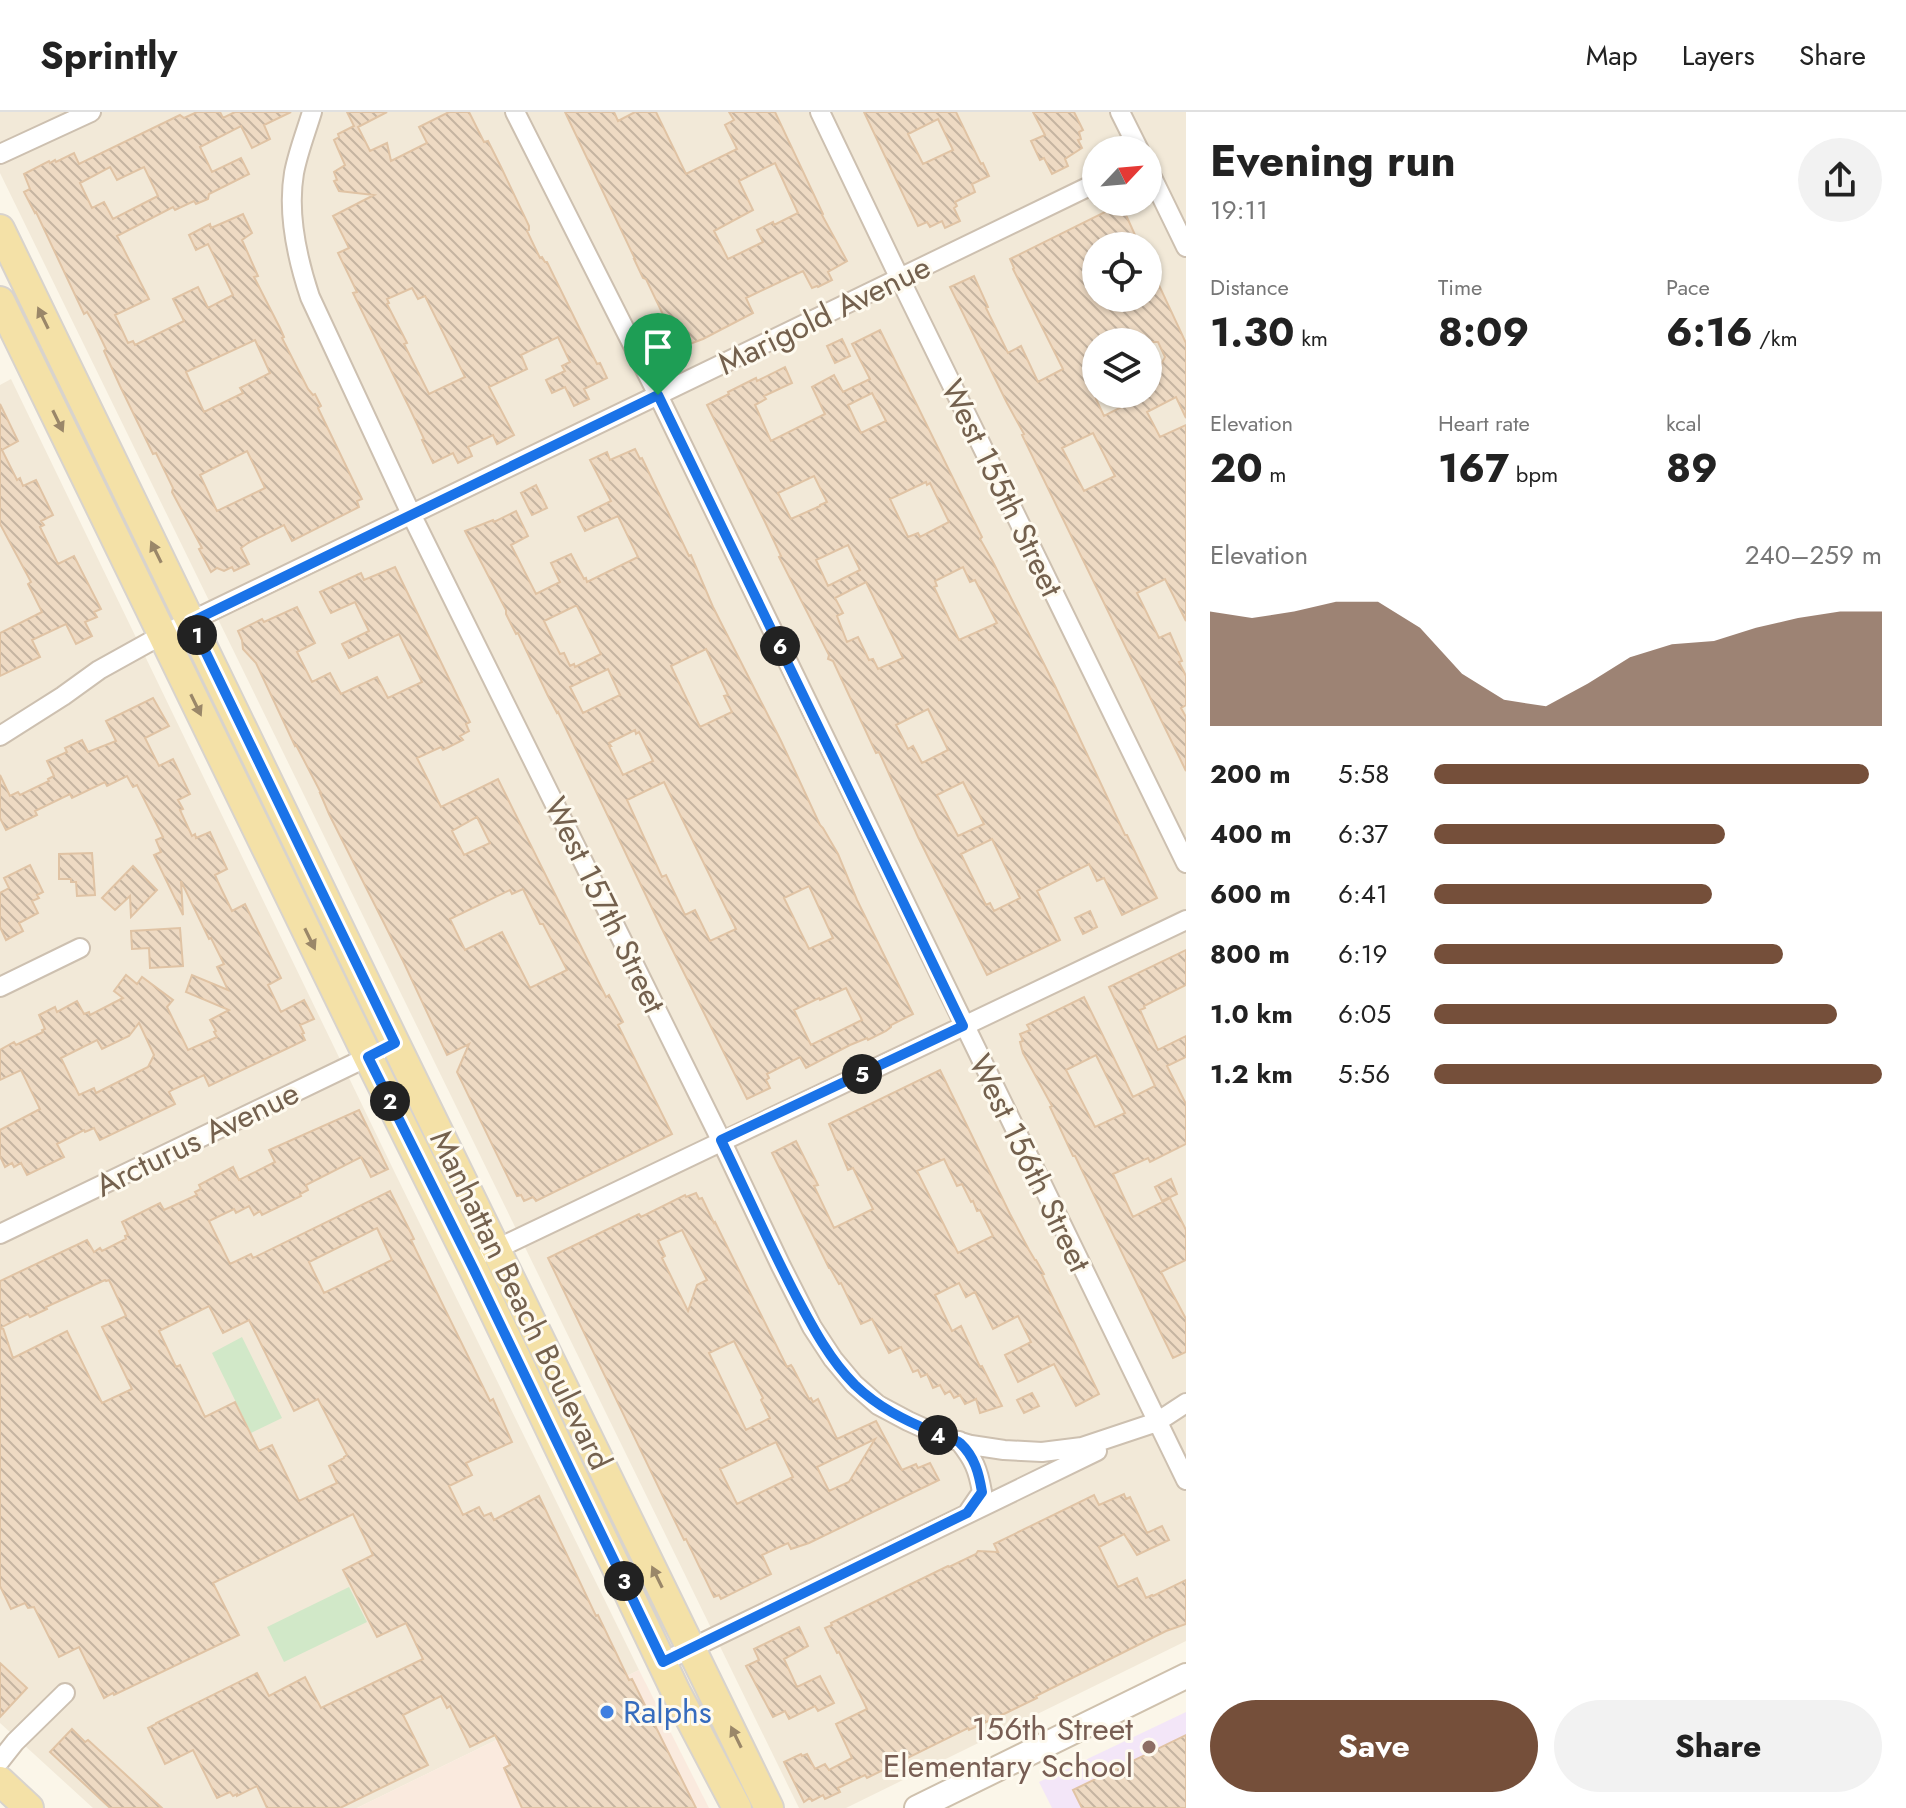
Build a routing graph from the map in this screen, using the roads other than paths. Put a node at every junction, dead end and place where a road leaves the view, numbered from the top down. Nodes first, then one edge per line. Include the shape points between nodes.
1 (91, 112) edge
2 (312, 112) edge
3 (515, 112) edge
4 (820, 112) edge
5 (1120, 112) edge
6 (1132, 136) edge
7 (0, 154) edge
8 (1162, 189) edge
9 (1082, 190) edge
10 (1178, 212) edge
11 (0, 229) edge
12 (1186, 247) edge
13 (900, 279) junction
14 (0, 301) edge
15 (658, 395) junction
16 (412, 516) junction
17 (191, 622) junction
18 (162, 635) junction
19 (0, 736) edge
20 (1186, 863) edge
21 (1186, 920) edge
22 (80, 948) dead end
23 (0, 987) edge
24 (963, 1026) junction
25 (395, 1043) junction
26 (368, 1057) junction
27 (721, 1140) junction
28 (0, 1234) edge
29 (495, 1248) junction
30 (471, 1264) junction
31 (1186, 1406) edge
32 (1157, 1422) junction
33 (959, 1441) junction
34 (1186, 1480) edge
35 (967, 1513) junction
36 (691, 1647) junction
37 (663, 1662) junction
38 (1186, 1676) edge
39 (65, 1693) dead end
40 (0, 1761) edge
41 (0, 1781) edge
42 (29, 1808) edge
43 (737, 1808) edge
44 (769, 1808) edge
45 (917, 1808) edge

1 - 7 street
2 - 16 street, West 157th Street via 294,173 294,231 301,268 328,339
3 - 15 street, West 156th Street
4 - 13 street, West 155th Street
5 - 6 street
8 - 10 street
9 - 13 street, Marigold Avenue
10 - 12 street
17 -> 11 main road, Manhattan Beach Boulevard
13 - 15 street, Marigold Avenue
13 - 20 street, West 155th Street
14 -> 18 main road, Manhattan Beach Boulevard
15 - 16 street, Marigold Avenue
15 - 24 street, West 156th Street
16 - 17 street, Marigold Avenue
16 - 27 street, West 157th Street
17 - 18 street, Marigold Avenue
17 - 25 main road, Manhattan Beach Boulevard
18 - 19 street, Marigold Avenue
18 -> 26 main road, Manhattan Beach Boulevard
21 - 24 street
22 - 23 street
24 - 27 street
24 - 32 street, West 156th Street
25 - 26 street, Arcturus Avenue
25 - 29 main road, Manhattan Beach Boulevard
26 - 28 street, Arcturus Avenue
26 - 30 main road, Manhattan Beach Boulevard
27 - 29 street
27 - 33 street, West 157th Street via 812,1327 833,1359 878,1405
29 - 30 street
36 -> 29 main road, Manhattan Beach Boulevard
30 - 37 main road, Manhattan Beach Boulevard
31 - 32 street
32 - 33 street, West 157th Street via 1082,1447 1042,1452
32 - 34 street, West 156th Street
32 - 35 street
33 - 35 street via 978,1470 982,1492
35 - 36 street
36 - 37 street
44 -> 36 main road, Manhattan Beach Boulevard
37 - 43 main road, Manhattan Beach Boulevard
38 - 45 main road
39 - 40 street
41 - 42 main road

